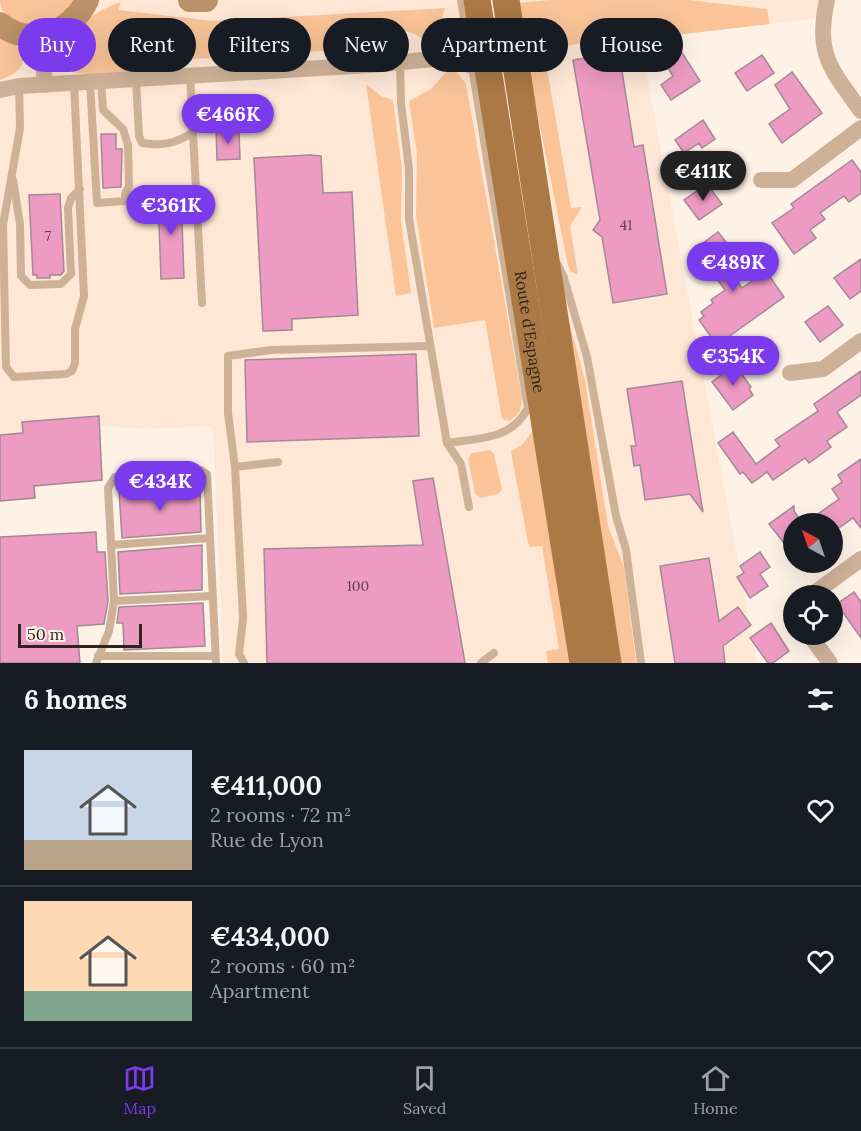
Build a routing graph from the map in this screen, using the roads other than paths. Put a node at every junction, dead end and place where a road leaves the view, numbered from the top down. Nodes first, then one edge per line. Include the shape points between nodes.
1 (190, 0) edge
2 (207, 0) edge
3 (461, 0) edge
4 (477, 0) edge
5 (506, 0) edge
6 (826, 0) edge
7 (89, 1) edge
8 (76, 18) edge
9 (464, 18) edge
10 (0, 24) edge
11 (18, 34) edge
12 (323, 68) edge
13 (44, 72) edge
14 (400, 72) edge
15 (472, 72) edge
16 (190, 76) junction
17 (136, 79) junction
18 (88, 82) junction
19 (45, 85) junction
20 (20, 86) junction
21 (0, 90) edge
22 (861, 111) edge
23 (861, 128) edge
24 (193, 132) junction
25 (12, 177) junction
26 (761, 180) dead end
27 (80, 189) junction
28 (543, 238) junction
29 (201, 303) dead end
30 (861, 341) edge
31 (430, 346) junction
32 (790, 373) dead end
33 (447, 443) junction
34 (278, 462) dead end
35 (235, 467) junction
36 (469, 507) dead end
37 (210, 538) junction
38 (111, 545) junction
39 (861, 559) edge
40 (825, 585) edge
41 (212, 596) junction
42 (114, 601) junction
43 (817, 645) edge
44 (494, 653) dead end
45 (97, 659) edge
46 (215, 659) edge
47 (244, 663) edge
48 (482, 663) edge
49 (583, 663) edge
50 (608, 663) edge
51 (641, 663) edge
52 (831, 663) edge

1 - 2 street
3 - 9 lane
4 - 49 main road, Route d'Espagne
5 - 28 main road, Route d'Espagne
6 - 22 street via 821,44 829,66
7 - 8 street
10 - 11 street
12 - 16 street
13 - 19 street
14 - 31 lane via 409,219
15 - 33 lane via 528,408 521,422 508,432
16 - 17 street
16 - 24 lane
17 - 18 street
17 - 24 lane via 142,143 180,141
18 - 18 lane via 98,203 126,201 128,145 123,129 103,110
18 - 19 street
18 - 27 lane
19 - 20 street
20 - 21 street
20 - 25 lane via 20,128
23 - 26 street via 792,180
24 - 29 lane
25 - 27 lane via 20,224 21,276 30,285 62,285 71,274 68,207
25 - 27 lane via 3,225 6,368 14,377 66,374 75,363 75,329 84,296
28 - 50 main road, Route d'Espagne
28 - 51 lane via 564,278 587,357 616,516 626,550
30 - 32 street via 823,369
31 - 33 lane
31 - 35 lane via 271,350 228,356 228,413
33 - 36 lane via 461,464
34 - 35 lane
35 - 47 lane via 243,618 239,654
37 - 38 lane
37 - 38 lane via 207,474 201,470 115,477 108,488
37 - 41 lane
38 - 42 lane
39 - 40 street
41 - 42 lane
41 - 46 lane
42 - 45 lane via 109,631
43 - 52 street
44 - 48 lane
45 - 46 lane

